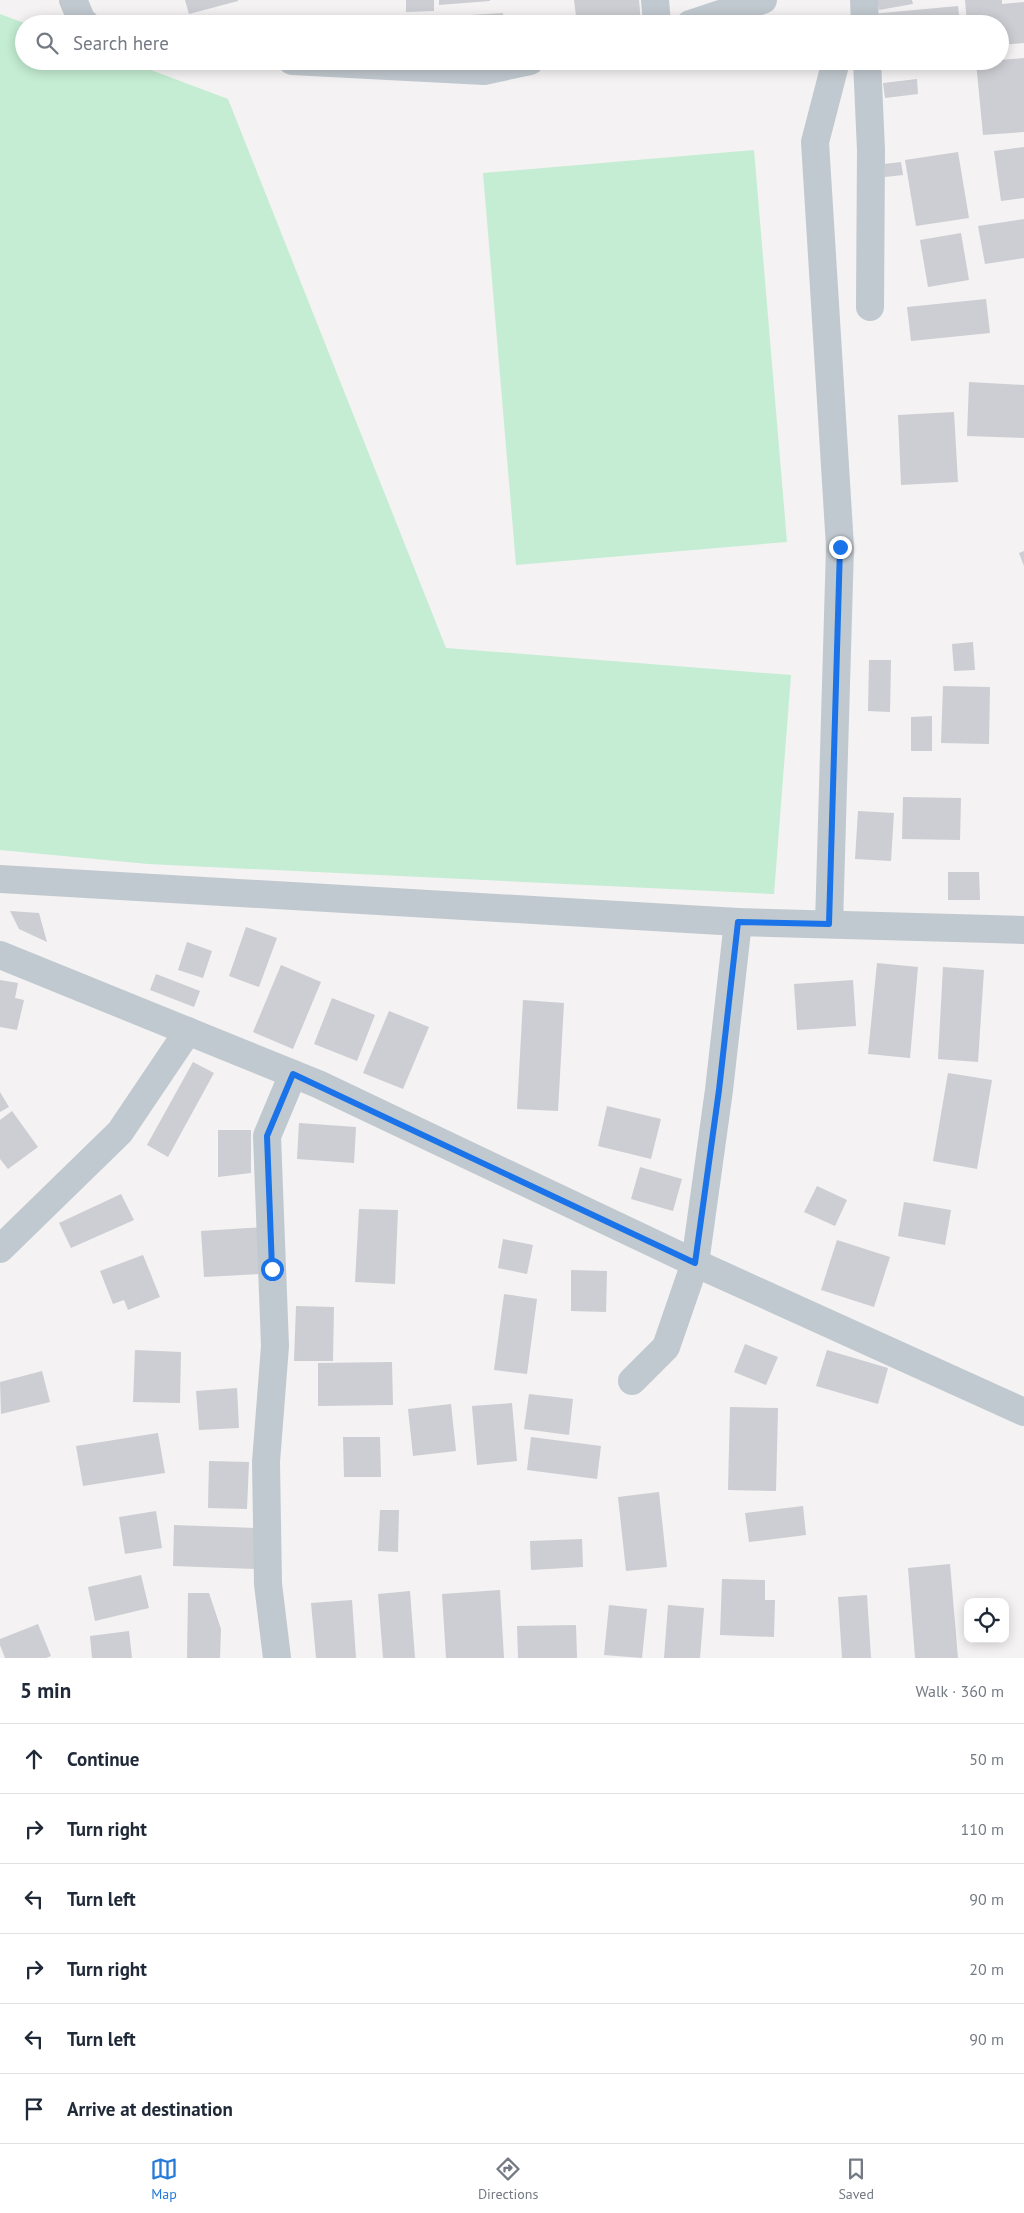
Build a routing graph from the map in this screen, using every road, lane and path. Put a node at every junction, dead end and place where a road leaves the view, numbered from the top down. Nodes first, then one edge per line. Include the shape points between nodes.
1 (73, 0) edge
2 (655, 0) edge
3 (763, 0) edge
4 (79, 15) edge
5 (656, 15) edge
6 (717, 15) edge
7 (465, 70) edge
8 (489, 70) edge
9 (834, 70) edge
10 (867, 70) edge
11 (870, 307) dead end
12 (0, 879) edge
13 (738, 922) junction
14 (829, 924) junction
15 (1024, 930) edge
16 (0, 955) edge
17 (188, 1031) junction
18 (293, 1074) junction
19 (4, 1236) edge
20 (695, 1263) junction
21 (632, 1382) dead end
22 (1024, 1412) edge
23 (277, 1658) edge

1 - 4 street
2 - 5 street
3 - 6 street
7 - 8 street
9 - 14 street via 816,142 840,547
10 - 11 street via 871,150
12 - 13 street
13 - 14 street
13 - 20 street
14 - 15 street
16 - 17 street
17 - 18 street
17 - 19 street via 120,1132
18 - 20 street
18 - 23 street via 267,1136 275,1346 266,1462 268,1566
20 - 21 street via 666,1347
20 - 22 street

